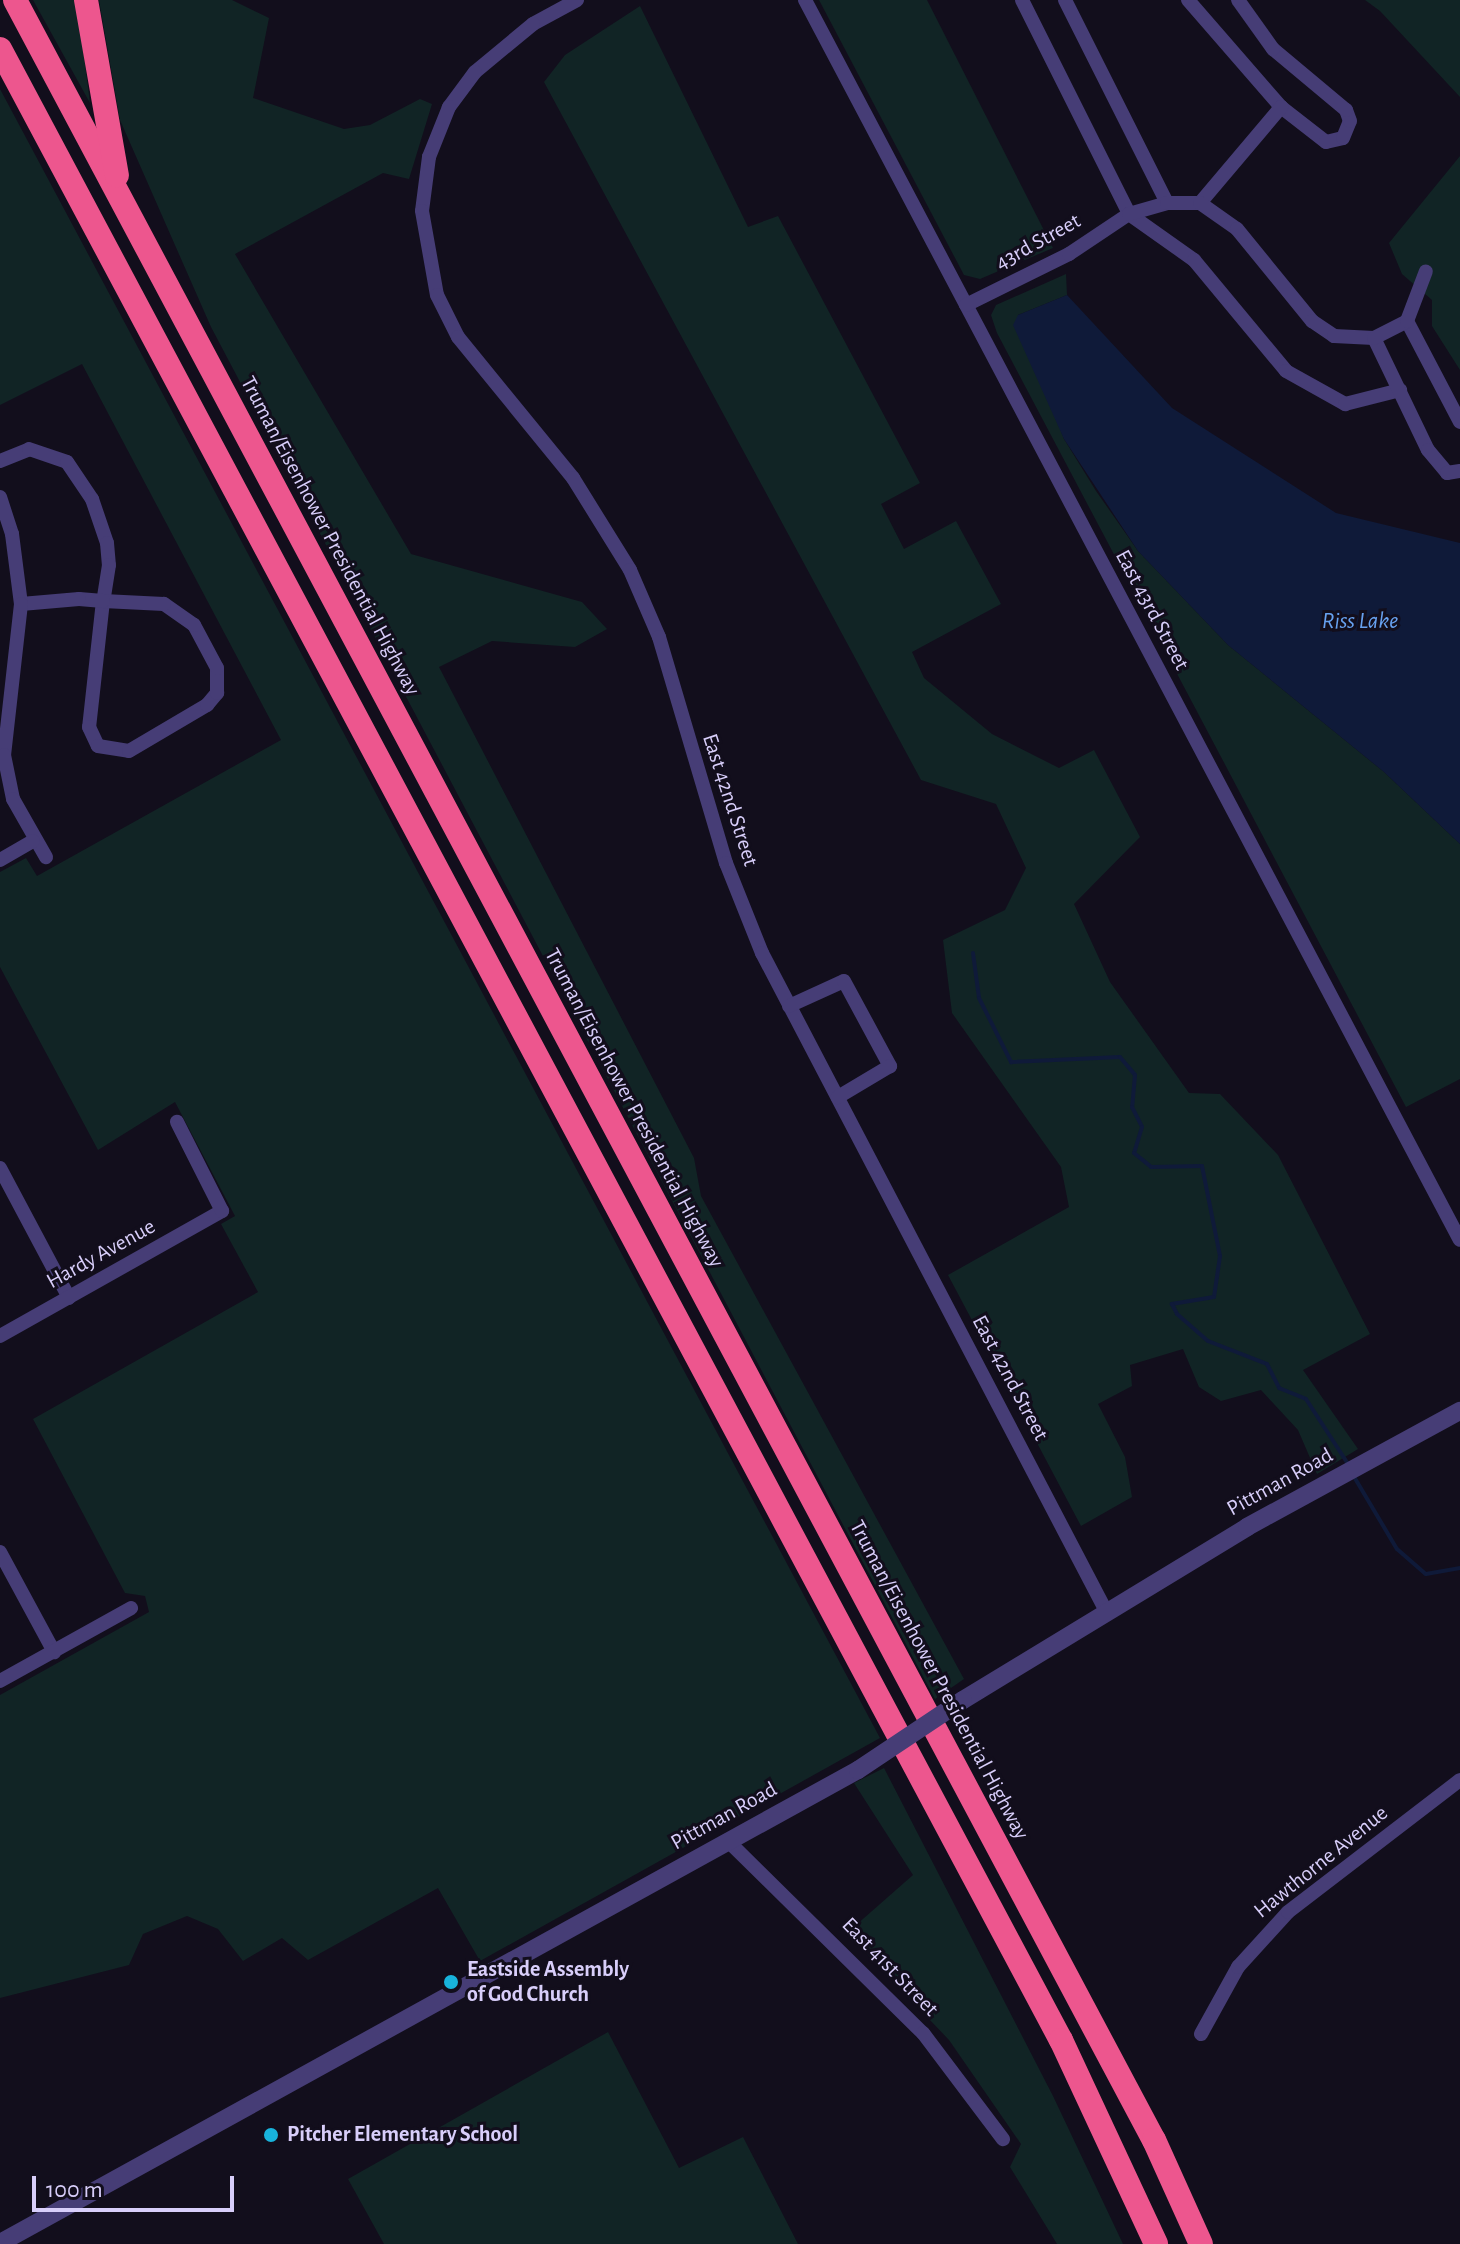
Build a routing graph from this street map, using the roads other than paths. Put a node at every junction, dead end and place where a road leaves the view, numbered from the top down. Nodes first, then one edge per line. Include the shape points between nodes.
1 (15, 0) edge
2 (86, 0) edge
3 (577, 0) edge
4 (805, 0) edge
5 (1022, 0) edge
6 (1065, 0) edge
7 (1188, 0) edge
8 (1238, 0) edge
9 (0, 49) edge
10 (1281, 107) junction
11 (1167, 203) junction
12 (1200, 203) junction
13 (124, 205) junction
14 (1129, 214) junction
15 (1426, 271) dead end
16 (966, 305) junction
17 (1407, 321) junction
18 (1374, 338) junction
19 (1400, 390) junction
20 (1460, 422) edge
21 (0, 461) edge
22 (1460, 471) edge
23 (0, 497) edge
24 (103, 601) junction
25 (21, 604) junction
26 (33, 841) junction
27 (46, 857) dead end
28 (0, 860) edge
29 (789, 1006) junction
30 (838, 1097) junction
31 (177, 1122) dead end
32 (0, 1168) edge
33 (1460, 1240) edge
34 (69, 1298) junction
35 (0, 1336) edge
36 (1460, 1411) edge
37 (0, 1552) edge
38 (131, 1608) dead end
39 (1107, 1613) junction
40 (54, 1652) junction
41 (0, 1681) edge
42 (1460, 1780) edge
43 (728, 1841) junction
44 (1201, 2034) dead end
45 (1003, 2139) dead end
46 (0, 2243) edge
47 (1156, 2244) edge
48 (1201, 2244) edge

1 - 13 highway, Truman/Eisenhower Presidential Highway
2 - 13 highway
3 - 29 street, East 42nd Street via 533,24 475,72 449,107 429,157 422,211 426,258 458,337 573,478 630,570 659,637 726,863
4 - 16 street, East 43rd Street
5 - 14 street
6 - 11 street
7 - 10 street
8 - 10 street via 1273,49 1346,110 1350,121 1343,138 1326,142
9 - 47 highway via 1061,2040
10 - 12 street
11 - 12 street, 43rd Street
11 - 14 street, 43rd Street
12 - 18 street via 1237,229 1312,321 1334,336
13 - 48 highway, Truman/Eisenhower Presidential Highway via 1154,2140
14 - 16 street, 43rd Street via 1069,254
14 - 19 street via 1194,260 1286,371 1345,404
15 - 17 street
16 - 33 street, East 43rd Street
17 - 18 street
17 - 20 street
18 - 19 street
19 - 22 street via 1428,450 1447,473
21 - 24 street via 29,449 67,462 92,499 107,543
23 - 25 street via 12,534
24 - 24 street via 164,604 183,613 217,668 218,688 207,705 129,751 98,746 89,727
24 - 25 street
25 - 26 street via 4,755 13,799
26 - 27 street
26 - 28 street
29 - 30 street, East 42nd Street
29 - 30 street via 844,981 890,1066
30 - 39 street, East 42nd Street
31 - 34 street, Hardy Avenue via 222,1211
32 - 34 street
34 - 35 street, Hardy Avenue
36 - 39 street, Pittman Road
37 - 40 street
38 - 40 street
39 - 43 street, Pittman Road, bridge via 858,1770
40 - 41 street
42 - 44 street, Hawthorne Avenue via 1269,1931 1238,1967
43 - 45 street, East 41st Street via 923,2033
43 - 46 street, Pittman Road

